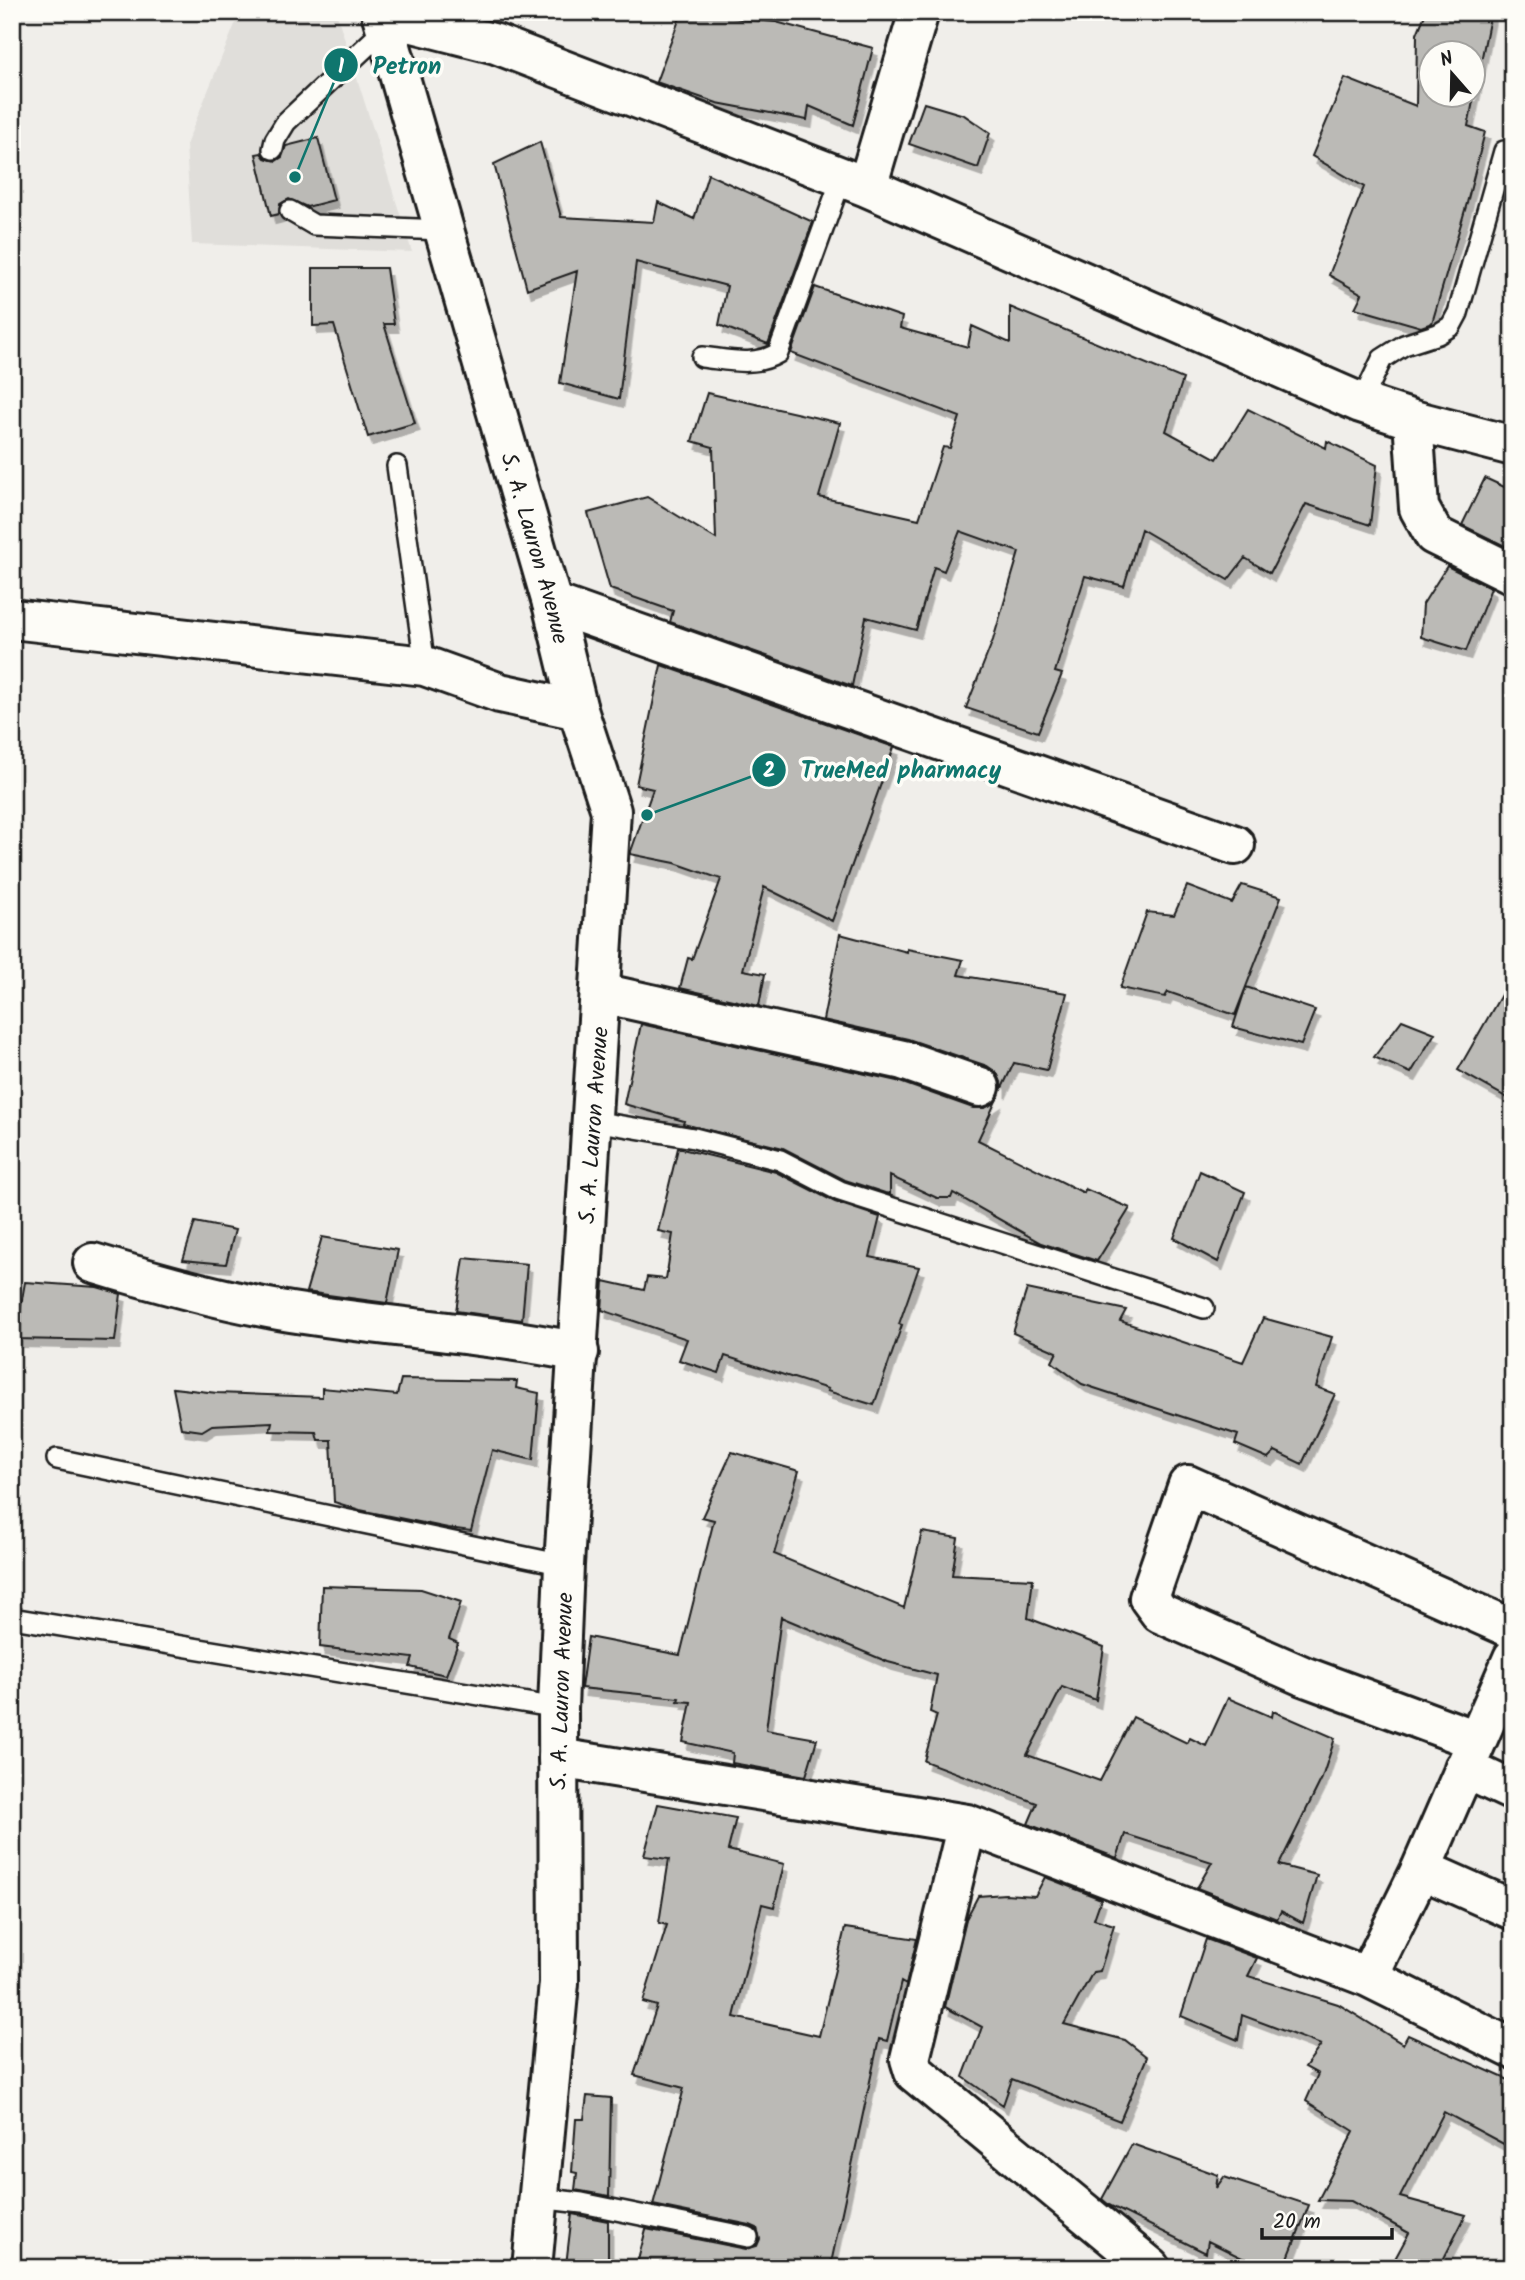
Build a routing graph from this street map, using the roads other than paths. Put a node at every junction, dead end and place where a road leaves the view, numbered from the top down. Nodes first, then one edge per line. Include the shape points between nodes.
1 (919, 12) edge
2 (383, 19) edge
3 (273, 149) dead end
4 (1504, 151) dead end
5 (854, 182) junction
6 (290, 211) dead end
7 (444, 230) junction
8 (702, 357) dead end
9 (1362, 403) junction
10 (1413, 420) junction
11 (1513, 446) edge
12 (397, 466) dead end
13 (1513, 574) edge
14 (552, 603) junction
15 (12, 619) edge
16 (425, 666) junction
17 (578, 710) junction
18 (1235, 845) dead end
19 (601, 993) junction
20 (980, 1087) dead end
21 (593, 1122) junction
22 (93, 1263) dead end
23 (1204, 1308) dead end
24 (579, 1352) junction
25 (57, 1459) dead end
26 (564, 1565) junction
27 (12, 1618) edge
28 (1513, 1629) edge
29 (1513, 1658) edge
30 (558, 1708) junction
31 (1470, 1754) junction
32 (558, 1758) junction
33 (1513, 1791) edge
34 (967, 1824) junction
35 (1421, 1869) junction
36 (1513, 1910) edge
37 (1368, 1977) junction
38 (1513, 2049) edge
39 (538, 2198) junction
40 (748, 2237) dead end
41 (531, 2268) edge
42 (1151, 2268) edge

1 - 5 main road
2 - 3 lane via 286,122
2 - 5 main road via 496,44
2 - 7 main road, S. A. Lauron Avenue
4 - 9 lane via 1451,327 1382,359
5 - 8 lane via 778,353 755,362
5 - 9 main road
6 - 7 lane via 314,225
7 - 14 main road, S. A. Lauron Avenue
9 - 10 main road
10 - 11 main road
10 - 13 main road via 1419,508 1434,536
12 - 16 lane
14 - 17 main road, S. A. Lauron Avenue
14 - 18 main road
15 - 16 main road
16 - 17 main road via 500,693
17 - 19 main road, S. A. Lauron Avenue via 611,811
19 - 20 main road via 903,1060
19 - 21 main road, S. A. Lauron Avenue
21 - 23 lane via 694,1138 780,1160 840,1191
21 - 24 main road, S. A. Lauron Avenue
22 - 24 main road via 197,1294 281,1310
24 - 26 main road, S. A. Lauron Avenue
25 - 26 lane
26 - 30 main road, S. A. Lauron Avenue
27 - 30 lane
28 - 31 main road via 1188,1485 1149,1598 1160,1613
29 - 31 main road
30 - 32 main road, S. A. Lauron Avenue
31 - 33 main road
31 - 35 main road
32 - 34 main road
32 - 39 main road, S. A. Lauron Avenue via 559,1983
34 - 37 main road
34 - 42 main road via 910,2059 914,2071
35 - 36 main road
35 - 37 main road
37 - 38 main road
39 - 40 lane
39 - 41 main road, S. A. Lauron Avenue

